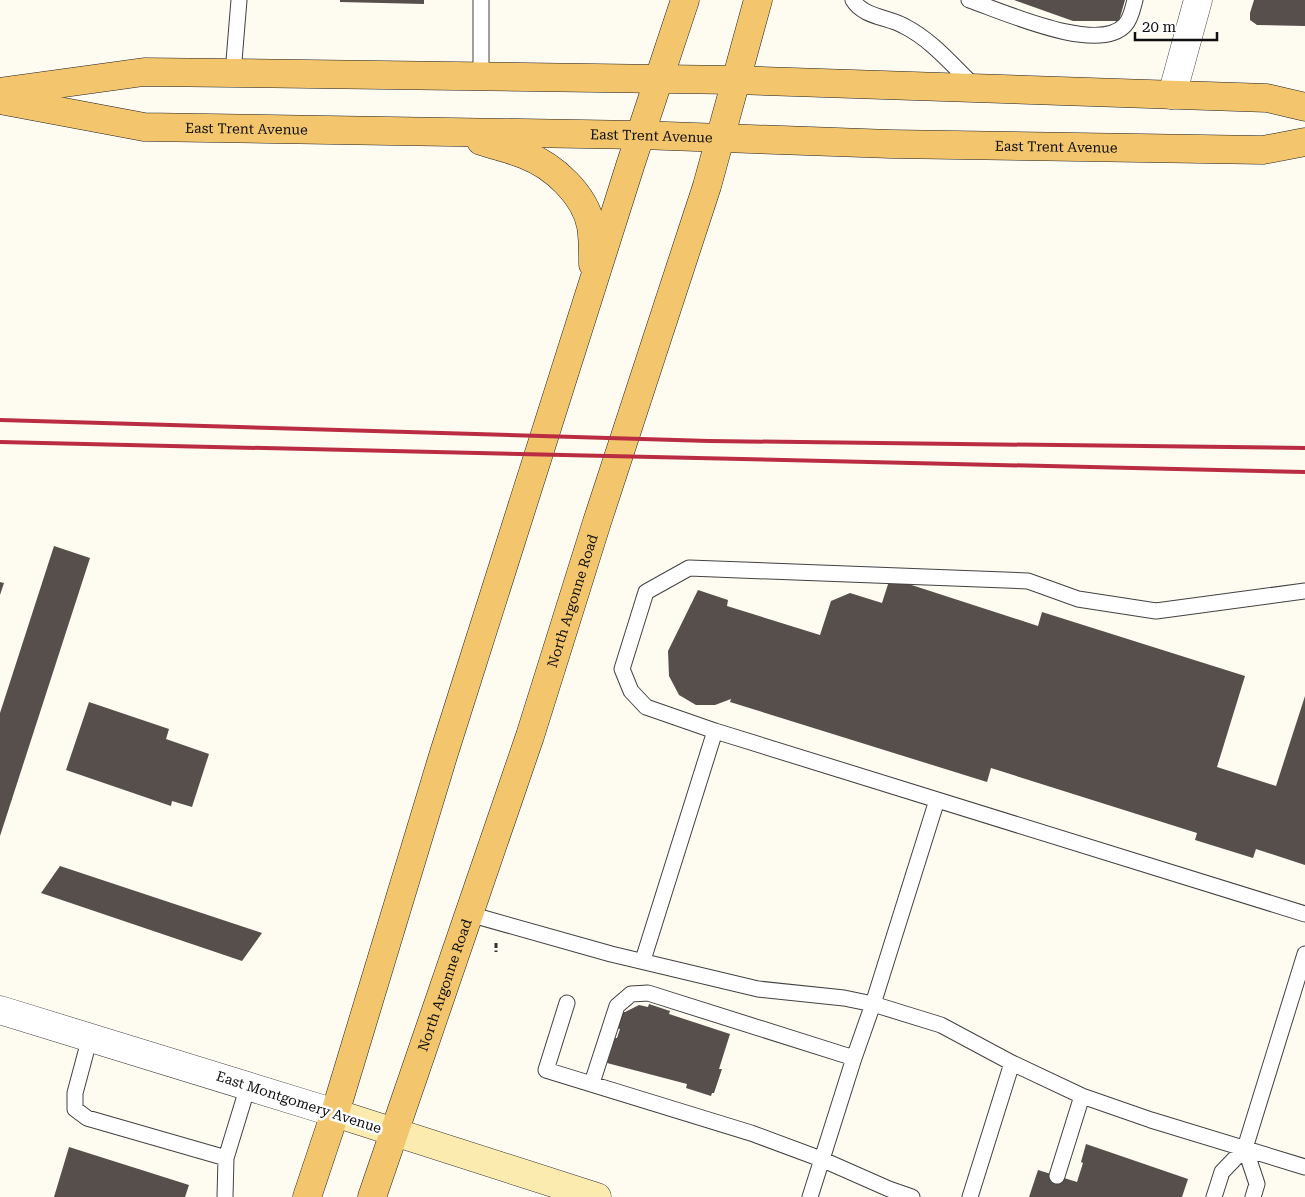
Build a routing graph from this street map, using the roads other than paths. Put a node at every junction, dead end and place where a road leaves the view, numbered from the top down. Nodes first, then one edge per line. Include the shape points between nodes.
1 (240, 0) edge
2 (481, 0) edge
3 (685, 0) edge
4 (758, 0) edge
5 (853, 0) edge
6 (969, 0) edge
7 (1135, 0) edge
8 (1198, 0) edge
9 (233, 72) junction
10 (481, 76) junction
11 (658, 79) junction
12 (735, 80) junction
13 (976, 88) junction
14 (0, 92) edge
15 (1172, 95) junction
16 (0, 100) edge
17 (1305, 107) edge
18 (451, 132) junction
19 (640, 135) junction
20 (719, 137) junction
21 (1305, 142) edge
22 (594, 280) junction
23 (1305, 591) edge
24 (715, 731) junction
25 (937, 800) junction
26 (469, 914) junction
27 (1305, 914) edge
28 (1305, 954) edge
29 (644, 960) junction
30 (567, 1003) dead end
31 (873, 1004) junction
32 (0, 1010) edge
33 (90, 1037) junction
34 (854, 1058) junction
35 (1012, 1063) junction
36 (592, 1083) junction
37 (248, 1086) junction
38 (1082, 1096) junction
39 (335, 1113) junction
40 (395, 1133) junction
41 (1245, 1148) junction
42 (226, 1158) junction
43 (821, 1159) junction
44 (1305, 1167) edge
45 (1057, 1176) dead end
46 (225, 1197) edge
47 (307, 1197) edge
48 (372, 1197) edge
49 (597, 1197) edge
50 (810, 1197) edge
51 (912, 1197) edge
52 (970, 1197) edge
53 (1214, 1197) edge
54 (1252, 1197) edge

1 - 9 lane
2 - 10 lane
3 - 11 main road
4 - 12 main road, North Argonne Road
5 - 13 lane via 869,13 904,26 926,40
6 - 7 lane via 1055,30 1096,36 1126,25
8 - 15 street
9 - 10 main road
9 - 14 main road via 144,72
10 - 11 main road
11 - 12 main road
11 - 19 main road
12 - 13 main road
12 - 20 main road, North Argonne Road
13 - 15 main road
15 - 17 main road via 1267,98
16 - 18 main road, East Trent Avenue via 144,127
18 - 19 main road, East Trent Avenue
18 - 22 main road via 527,155 565,181 582,202 590,224
19 - 20 main road, East Trent Avenue
19 - 22 main road
20 - 21 main road, East Trent Avenue via 891,144 1262,150
20 - 26 main road, North Argonne Road via 707,186 530,736
22 - 39 main road via 440,765
23 - 24 lane via 1156,611 1078,599 1028,581 689,568 646,592 622,669 631,691 646,707
24 - 25 lane
24 - 29 lane
25 - 27 lane
25 - 31 lane
26 - 29 lane via 611,954
26 - 40 main road, North Argonne Road
28 - 41 lane
29 - 31 lane via 758,988
30 - 36 lane via 546,1070
31 - 34 lane
31 - 35 lane via 941,1025
32 - 33 street, East Montgomery Avenue
33 - 37 street, East Montgomery Avenue
33 - 42 lane via 75,1093 75,1108 87,1118
34 - 36 lane via 648,993 631,994 617,1006
34 - 43 lane
35 - 38 lane
35 - 52 lane
36 - 43 lane via 751,1133
37 - 39 street, East Montgomery Avenue
37 - 42 lane
38 - 41 lane
38 - 45 lane
39 - 40 main road, East Montgomery Avenue
39 - 47 main road
40 - 48 main road, North Argonne Road
40 - 49 main road, East Montgomery Avenue
41 - 44 lane
41 - 53 lane via 1222,1172
41 - 54 lane via 1257,1184
42 - 46 lane
43 - 50 lane
43 - 51 lane

